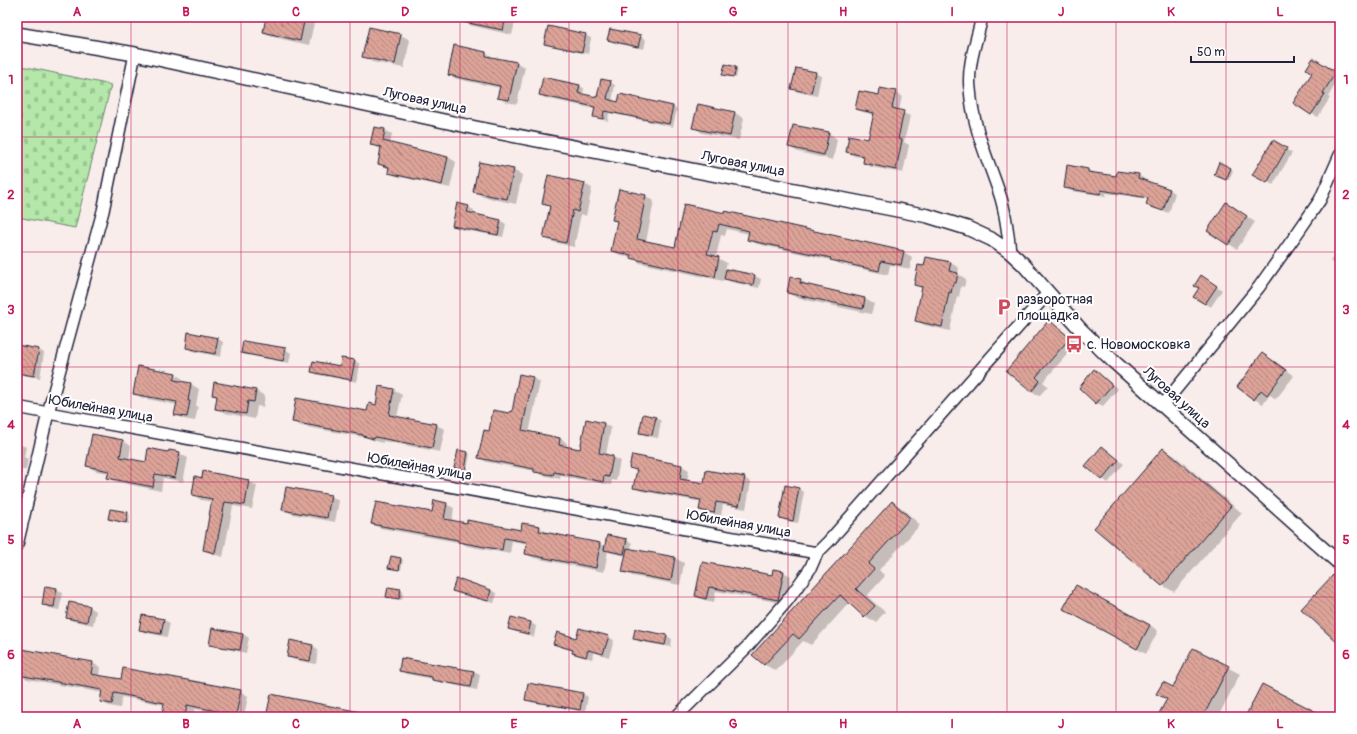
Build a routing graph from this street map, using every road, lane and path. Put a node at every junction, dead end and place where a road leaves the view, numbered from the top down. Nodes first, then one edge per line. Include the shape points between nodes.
1 (982, 17) edge
2 (17, 34) edge
3 (135, 54) junction
4 (1340, 155) edge
5 (1010, 252) junction
6 (1048, 293) junction
7 (1163, 405) junction
8 (17, 407) edge
9 (48, 413) junction
10 (17, 545) edge
11 (818, 553) junction
12 (1340, 564) edge
13 (676, 717) edge

1 - 5 street via 970,67 969,88 976,127 1000,196
2 - 3 street, Луговая улица
3 - 5 street, Луговая улица via 476,128 928,216 967,228 991,239
3 - 9 street via 102,211
4 - 7 street via 1320,200 1298,232 1258,287
5 - 6 street, Луговая улица
6 - 7 street, Луговая улица via 1081,330
6 - 11 street
7 - 12 street, Луговая улица
8 - 9 street, Юбилейная улица
9 - 10 street
9 - 11 street, Юбилейная улица
11 - 13 street via 806,576 787,601 747,647

